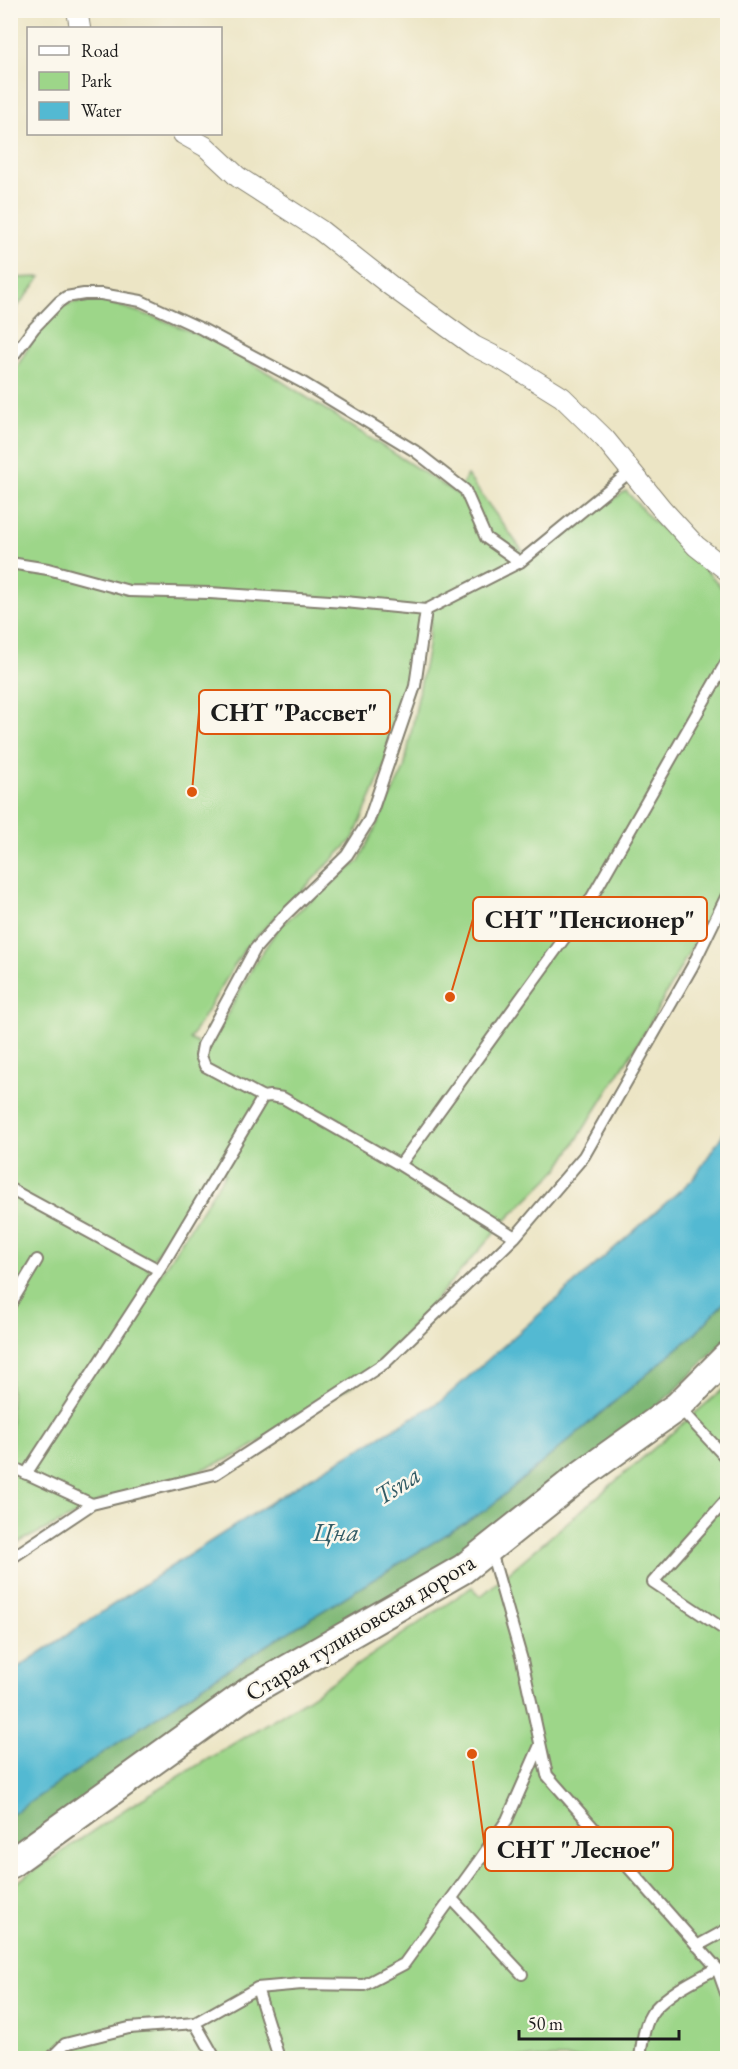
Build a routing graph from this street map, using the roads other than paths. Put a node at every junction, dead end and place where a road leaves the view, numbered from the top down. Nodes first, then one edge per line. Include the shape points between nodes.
1 (77, 10) edge
2 (80, 27) edge
3 (185, 135) edge
4 (10, 360) edge
5 (631, 471) junction
6 (520, 562) junction
7 (10, 563) edge
8 (728, 571) edge
9 (426, 610) junction
10 (728, 659) edge
11 (728, 893) edge
12 (263, 1097) junction
13 (400, 1165) junction
14 (10, 1189) edge
15 (515, 1237) junction
16 (37, 1260) dead end
17 (159, 1270) junction
18 (10, 1305) edge
19 (728, 1356) edge
20 (678, 1406) junction
21 (728, 1460) edge
22 (10, 1466) edge
23 (26, 1474) junction
24 (728, 1498) edge
25 (92, 1504) junction
26 (490, 1548) junction
27 (10, 1559) edge
28 (728, 1632) edge
29 (541, 1745) junction
30 (10, 1864) edge
31 (452, 1899) junction
32 (728, 1929) edge
33 (697, 1946) junction
34 (717, 1968) junction
35 (522, 1974) dead end
36 (257, 1988) junction
37 (728, 1998) edge
38 (195, 2023) junction
39 (51, 2058) edge
40 (215, 2058) edge
41 (279, 2058) edge
42 (640, 2058) edge

1 - 2 street
3 - 5 street via 474,346 562,397
4 - 6 lane via 34,327 66,297 101,294 141,301 300,381 415,451 465,490 486,538
5 - 6 lane
5 - 8 street via 696,546
6 - 9 lane
7 - 9 lane via 129,591 210,593
9 - 12 lane via 415,686 369,820 347,855 255,949 203,1045 201,1056 205,1066
10 - 13 lane via 584,911
11 - 15 lane via 692,967 584,1156
12 - 13 lane via 283,1098
12 - 17 lane
13 - 15 lane
14 - 17 lane
15 - 25 lane via 385,1363 215,1474
16 - 18 lane
17 - 23 lane
19 - 20 street, Старая тулиновская дорога
20 - 21 lane
20 - 26 street, Старая тулиновская дорога via 580,1476
22 - 23 lane
23 - 25 lane
24 - 28 lane via 652,1582
25 - 27 lane
26 - 29 lane
26 - 30 street, Старая тулиновская дорога via 463,1569 250,1691
29 - 31 lane via 507,1820
29 - 33 lane via 547,1775
31 - 35 lane
31 - 36 lane via 404,1964 364,1985
32 - 33 lane
33 - 34 lane
34 - 37 lane
34 - 42 lane via 680,1988 653,2011 643,2034
36 - 38 lane
36 - 41 lane
38 - 39 lane via 129,2028 65,2044
38 - 40 lane

